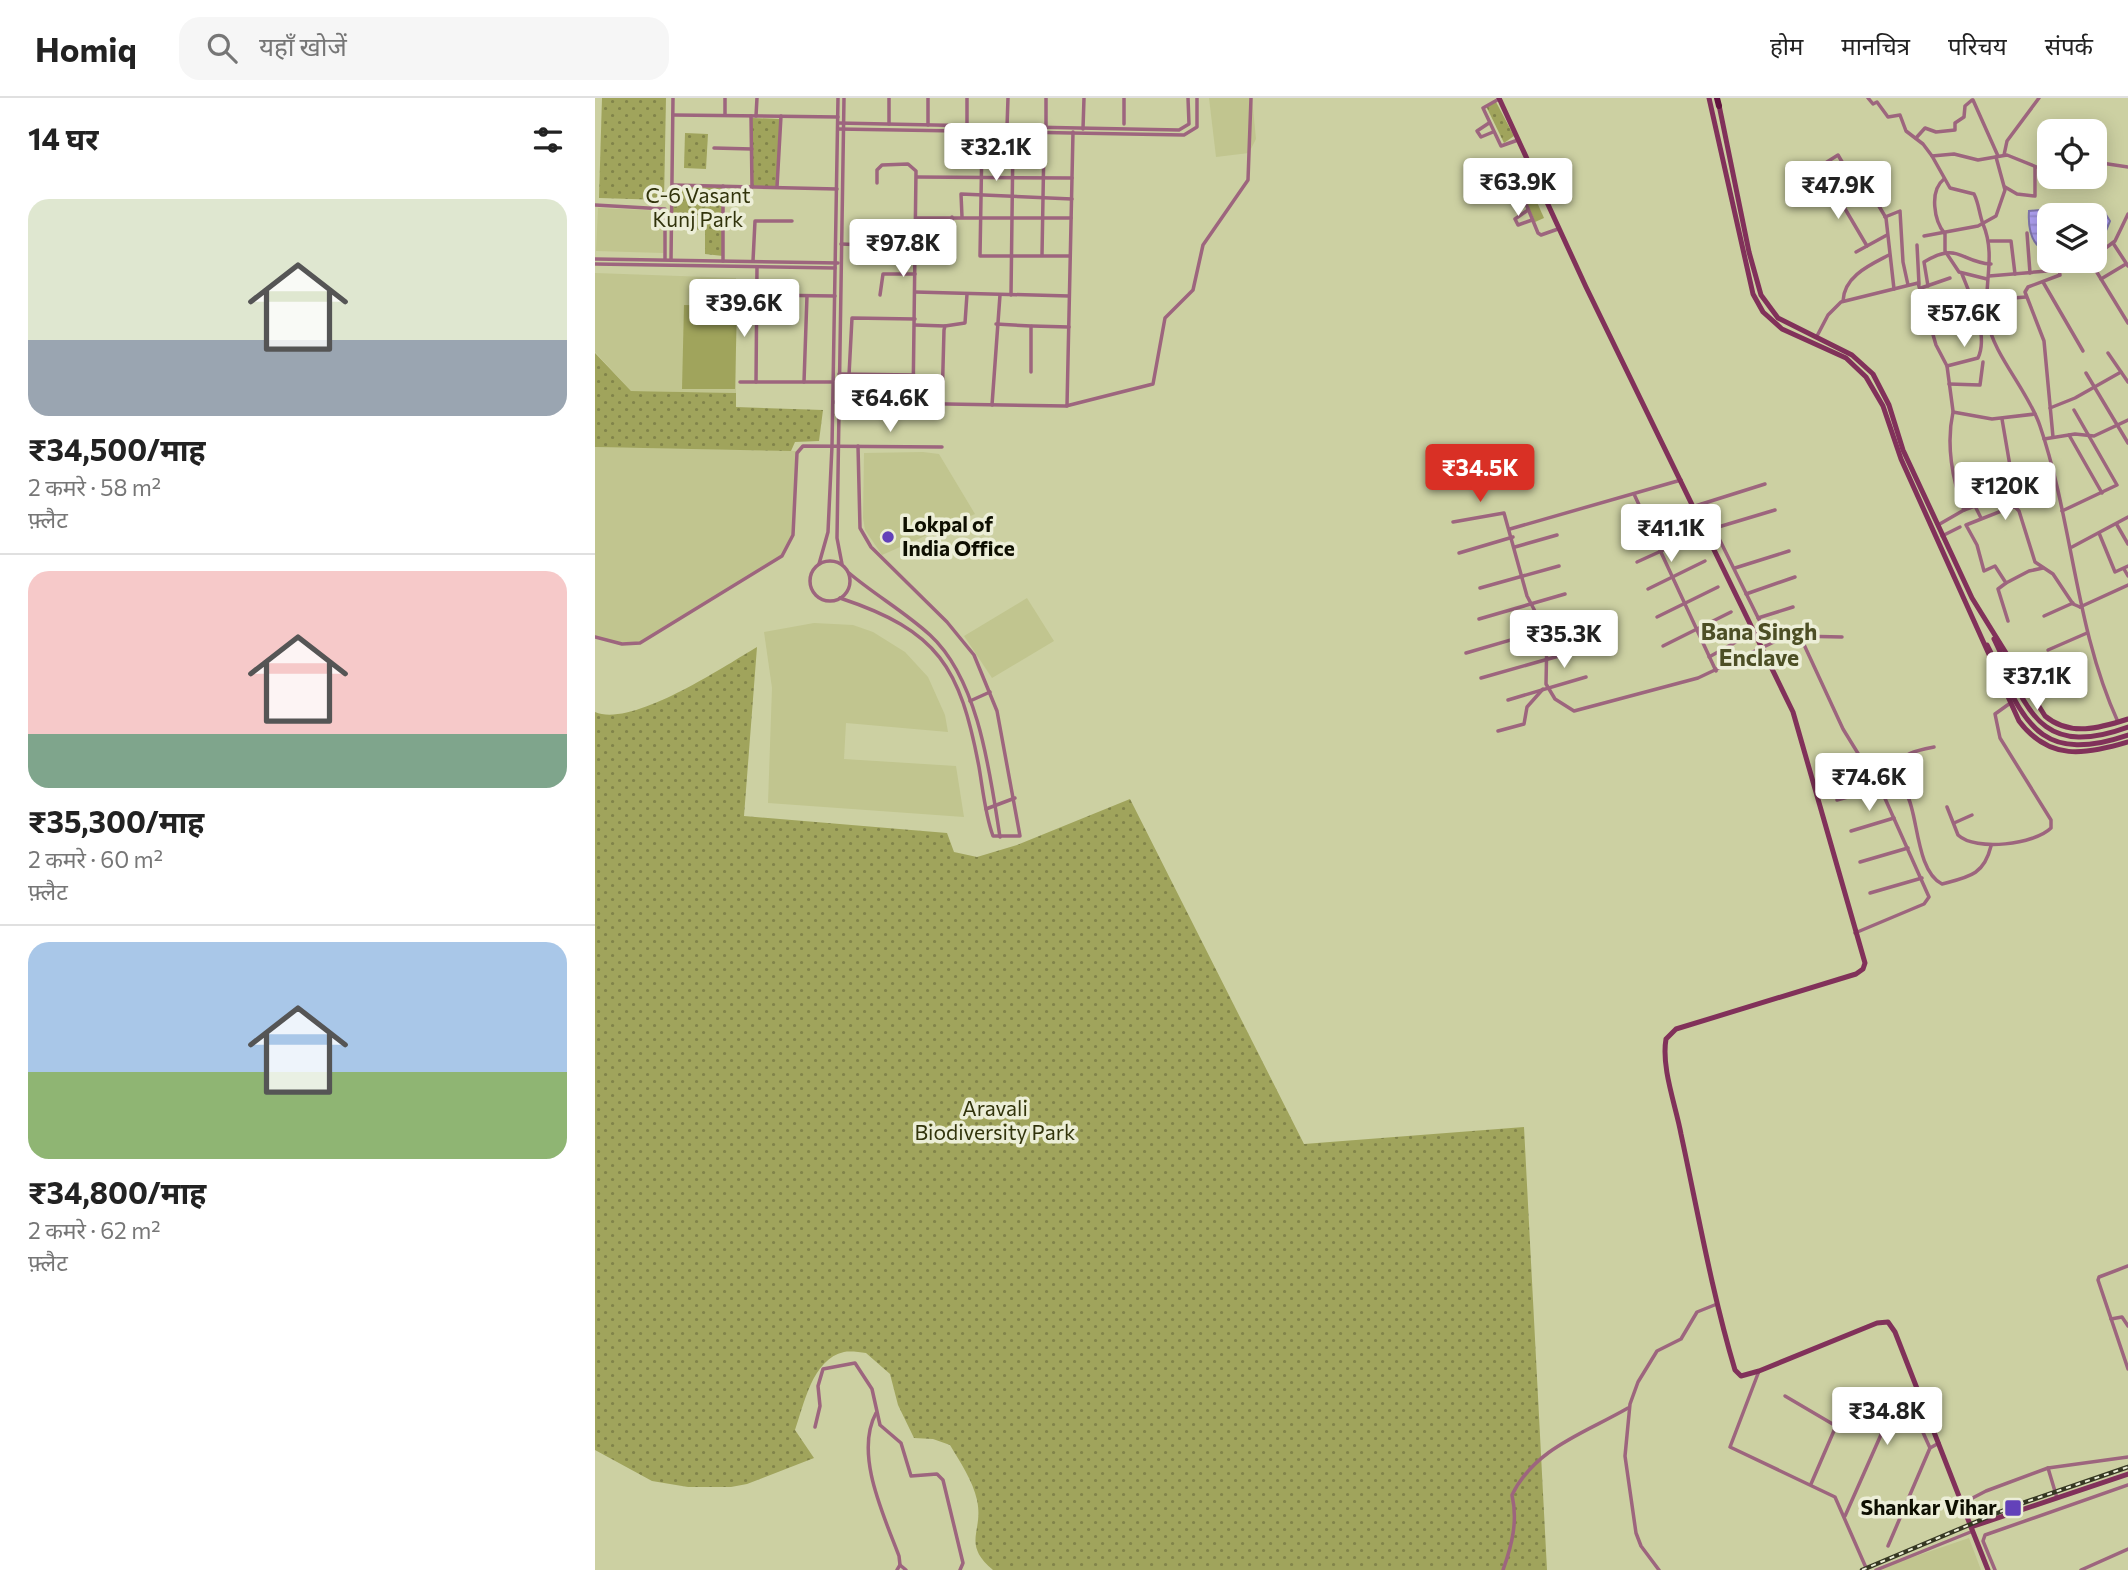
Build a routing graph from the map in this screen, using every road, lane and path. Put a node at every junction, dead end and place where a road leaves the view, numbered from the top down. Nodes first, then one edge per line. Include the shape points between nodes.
1 (673, 98) edge
2 (725, 98) edge
3 (757, 98) edge
4 (838, 98) edge
5 (844, 98) edge
6 (889, 98) edge
7 (928, 98) edge
8 (967, 98) edge
9 (1008, 98) edge
10 (1046, 98) edge
11 (1084, 98) edge
12 (1124, 98) edge
13 (1188, 98) edge
14 (1196, 98) edge
15 (1251, 98) edge
16 (1709, 98) edge
17 (1717, 98) edge
18 (1868, 98) edge
19 (2039, 98) edge
20 (1499, 99) edge
21 (1972, 99) edge
22 (1719, 106) joint
23 (673, 115) junction
24 (725, 115) junction
25 (754, 116) junction
26 (781, 116) junction
27 (838, 117) junction
28 (1489, 123) junction
29 (889, 124) junction
30 (1124, 124) dead end
31 (928, 125) junction
32 (838, 126) junction
33 (844, 126) junction
34 (967, 126) junction
35 (1007, 127) junction
36 (1187, 127) junction
37 (1046, 128) junction
38 (1083, 129) junction
39 (1073, 131) junction
40 (1192, 132) junction
41 (1493, 132) junction
42 (1916, 138) junction
43 (1013, 139) dead end
44 (982, 140) dead end
45 (1518, 140) junction
46 (1044, 141) dead end
47 (714, 148) dead end
48 (752, 149) junction
49 (2004, 155) junction
50 (1932, 156) junction
51 (1997, 156) junction
52 (2107, 164) edge
53 (1819, 167) dead end
54 (2035, 167) joint
55 (2128, 167) edge
56 (1860, 174) dead end
57 (917, 177) junction
58 (982, 177) junction
59 (1012, 178) junction
60 (1045, 178) junction
61 (1072, 178) junction
62 (1944, 178) junction
63 (877, 183) dead end
64 (673, 185) junction
65 (723, 186) junction
66 (752, 187) junction
67 (777, 187) junction
68 (1540, 187) junction
69 (1867, 187) junction
70 (2005, 187) junction
71 (837, 189) junction
72 (981, 195) junction
73 (1013, 196) junction
74 (1044, 197) junction
75 (1072, 198) junction
76 (1841, 202) junction
77 (595, 205) edge
78 (1528, 210) junction
79 (2128, 214) edge
80 (980, 216) junction
81 (1013, 216) junction
82 (953, 217) junction
83 (961, 217) junction
84 (1044, 217) junction
85 (1885, 217) junction
86 (916, 218) junction
87 (1071, 218) junction
88 (792, 220) dead end
89 (1532, 220) junction
90 (1983, 224) junction
91 (1559, 229) junction
92 (2027, 233) dead end
93 (1945, 234) junction
94 (1887, 235) junction
95 (1924, 236) dead end
96 (1990, 241) junction
97 (2113, 243) junction
98 (841, 244) junction
99 (1917, 245) dead end
100 (1867, 246) junction
101 (916, 247) junction
102 (2107, 247) edge
103 (1856, 252) dead end
104 (1946, 253) junction
105 (1889, 255) junction
106 (1012, 256) junction
107 (1042, 256) junction
108 (1070, 256) junction
109 (595, 259) edge
110 (665, 260) junction
111 (671, 260) junction
112 (952, 260) dead end
113 (723, 261) junction
114 (753, 261) junction
115 (595, 264) edge
116 (1990, 264) junction
117 (838, 265) junction
118 (2127, 265) edge
119 (757, 267) junction
120 (2037, 272) edge
121 (2030, 273) junction
122 (2060, 273) edge
123 (2097, 273) edge
124 (915, 274) junction
125 (1962, 274) junction
126 (2015, 274) junction
127 (1950, 278) dead end
128 (1988, 278) junction
129 (2101, 279) junction
130 (2043, 282) junction
131 (1908, 285) junction
132 (1920, 286) junction
133 (1927, 286) junction
134 (1894, 289) junction
135 (915, 292) junction
136 (967, 294) junction
137 (757, 295) junction
138 (880, 295) dead end
139 (1000, 295) junction
140 (1011, 295) junction
141 (807, 296) junction
142 (838, 296) junction
143 (1069, 296) junction
144 (2026, 297) junction
145 (1947, 299) dead end
146 (1986, 300) junction
147 (1843, 301) junction
148 (1926, 305) junction
149 (915, 322) junction
150 (2128, 323) edge
151 (996, 324) junction
152 (945, 326) junction
153 (1031, 326) junction
154 (1989, 326) junction
155 (1069, 327) junction
156 (1981, 327) junction
157 (1993, 336) junction
158 (1983, 337) junction
159 (1816, 338) junction
160 (2083, 351) dead end
161 (2108, 353) dead end
162 (1983, 362) dead end
163 (1947, 366) junction
164 (1031, 372) dead end
165 (2121, 372) junction
166 (839, 373) junction
167 (2087, 373) dead end
168 (849, 375) junction
169 (914, 376) junction
170 (740, 382) dead end
171 (756, 382) junction
172 (804, 382) junction
173 (833, 382) junction
174 (839, 382) junction
175 (2128, 382) edge
176 (1949, 384) junction
177 (2095, 388) junction
178 (839, 401) junction
179 (833, 402) junction
180 (913, 403) junction
181 (942, 404) junction
182 (992, 405) junction
183 (1067, 406) junction
184 (2050, 408) junction
185 (2074, 410) dead end
186 (1953, 411) junction
187 (2035, 414) junction
188 (2002, 418) junction
189 (2128, 420) edge
190 (2118, 425) junction
191 (2069, 435) junction
192 (2089, 436) junction
193 (2053, 437) junction
194 (2044, 439) junction
195 (2128, 443) edge
196 (832, 446) junction
197 (838, 446) junction
198 (858, 446) junction
199 (942, 447) dead end
200 (1681, 480) junction
201 (1765, 484) dead end
202 (2102, 493) junction
203 (1634, 494) junction
204 (1702, 503) junction
205 (1692, 507) junction
206 (2017, 507) junction
207 (1775, 510) dead end
208 (1964, 510) junction
209 (2062, 511) junction
210 (1676, 512) dead end
211 (2128, 517) edge
212 (1981, 518) junction
213 (1453, 522) dead end
214 (2116, 524) junction
215 (1938, 525) junction
216 (1647, 526) junction
217 (1961, 527) dead end
218 (1714, 528) junction
219 (1510, 529) junction
220 (1631, 533) dead end
221 (2099, 533) junction
222 (1557, 535) dead end
223 (1942, 536) junction
224 (1513, 537) junction
225 (1692, 537) dead end
226 (2128, 544) edge
227 (1515, 547) junction
228 (2072, 547) junction
229 (1789, 551) dead end
230 (1660, 552) junction
231 (1459, 553) dead end
232 (1705, 561) dead end
233 (1637, 562) dead end
234 (819, 564) junction
235 (842, 564) junction
236 (1559, 566) dead end
237 (1734, 568) junction
238 (2045, 568) junction
239 (2126, 568) edge
240 (849, 573) junction
241 (2128, 576) edge
242 (1795, 577) dead end
243 (1521, 578) junction
244 (1672, 578) junction
245 (2006, 583) junction
246 (2128, 585) edge
247 (1717, 587) dead end
248 (1480, 588) dead end
249 (1648, 589) dead end
250 (1565, 594) dead end
251 (1746, 594) junction
252 (840, 598) junction
253 (2073, 603) junction
254 (1531, 604) junction
255 (1684, 604) junction
256 (1793, 607) dead end
257 (2080, 607) junction
258 (1731, 612) dead end
259 (2044, 616) dead end
260 (1657, 617) dead end
261 (1758, 618) junction
262 (1479, 619) dead end
263 (1576, 621) dead end
264 (2008, 621) dead end
265 (1989, 629) junction
266 (1546, 630) junction
267 (1696, 631) junction
268 (1981, 633) junction
269 (2087, 633) junction
270 (1800, 636) junction
271 (595, 637) edge
272 (1842, 637) dead end
273 (1743, 638) dead end
274 (1770, 642) junction
275 (1663, 646) dead end
276 (1760, 647) junction
277 (1580, 650) dead end
278 (2049, 650) dead end
279 (1466, 653) dead end
280 (1709, 657) junction
281 (1547, 659) junction
282 (1716, 671) junction
283 (1586, 677) dead end
284 (1481, 678) dead end
285 (1546, 687) junction
286 (989, 692) junction
287 (1508, 700) dead end
288 (970, 701) junction
289 (2009, 704) junction
290 (2128, 719) edge
291 (2118, 722) junction
292 (2128, 727) edge
293 (1498, 731) dead end
294 (2128, 735) edge
295 (2128, 742) edge
296 (1934, 747) dead end
297 (1861, 756) junction
298 (1829, 767) dead end
299 (1880, 788) junction
300 (1015, 798) junction
301 (1837, 800) dead end
302 (995, 806) junction
303 (1947, 807) dead end
304 (986, 809) junction
305 (1972, 815) dead end
306 (1894, 818) junction
307 (1954, 823) junction
308 (1851, 831) dead end
309 (1000, 837) junction
310 (1991, 846) junction
311 (1908, 848) junction
312 (1860, 862) dead end
313 (1922, 878) junction
314 (1870, 893) dead end
315 (1855, 933) junction
316 (2128, 1266) edge
317 (1717, 1304) junction
318 (2111, 1319) junction
319 (2128, 1326) edge
320 (2128, 1369) edge
321 (1759, 1371) junction
322 (1785, 1396) dead end
323 (1629, 1408) junction
324 (876, 1413) junction
325 (815, 1427) dead end
326 (1939, 1443) junction
327 (1930, 1448) junction
328 (2128, 1457) edge
329 (2048, 1468) junction
330 (2128, 1474) edge
331 (1811, 1484) junction
332 (2128, 1485) edge
333 (2057, 1498) junction
334 (1963, 1503) junction
335 (1845, 1516) junction
336 (1972, 1529) junction
337 (1888, 1546) dead end
338 (2128, 1549) edge
339 (900, 1565) junction
340 (897, 1570) edge
341 (906, 1570) edge
342 (960, 1570) edge
343 (1503, 1570) edge
344 (1659, 1570) edge
345 (1867, 1570) edge
346 (1876, 1570) edge
347 (1988, 1570) edge
348 (1995, 1570) edge
349 (2081, 1570) edge

1 - 23 street
2 - 24 street
3 - 25 street
4 - 27 street
5 - 33 street
6 - 29 street
7 - 31 street
8 - 34 street
9 - 35 street
10 - 37 street
11 - 38 street
12 - 30 street
13 - 36 street
14 - 40 street via 1198,122
15 - 183 street via 1248,180 1203,245 1193,290 1165,318 1153,384
16 - 268 street via 1753,294 1772,322 1846,358 1866,377 1883,406 1901,459
17 - 22 main road
18 - 42 street via 1888,117 1901,115 1906,131
19 - 49 street via 2007,141
20 - 28 street via 1483,107
20 - 45 street
21 - 42 street via 1965,106 1964,117 1955,123 1955,131 1925,128
21 - 51 street
22 - 159 street via 1758,289 1777,318
23 - 24 street
23 - 64 street
24 - 25 street
25 - 26 street
25 - 48 street
26 - 27 street
26 - 67 street
27 - 32 street
28 - 41 street
28 - 41 street via 1477,131 1481,137
29 - 31 street
29 - 33 street
31 - 34 street
32 - 33 street
32 - 71 street
33 - 39 street
33 - 98 street
34 - 35 street
35 - 37 street
36 - 38 street
36 - 40 street
37 - 39 street
38 - 39 street
39 - 40 street via 1141,137
39 - 61 street
41 - 45 street via 1501,146
42 - 50 street
43 - 59 street
44 - 58 street
45 - 68 street
46 - 60 street
47 - 48 street
48 - 66 street
49 - 51 street
49 - 54 street
50 - 51 street via 1955,154 1978,160
50 - 62 street
51 - 70 street
52 - 55 street
53 - 76 street via 1838,155 1848,172 1825,186
54 - 70 street via 2035,195 2017,194
56 - 69 street
57 - 58 street
57 - 63 street via 911,165 885,164 878,168
57 - 86 street
58 - 59 street
58 - 72 street
59 - 60 street
59 - 73 street
60 - 61 street
60 - 74 street
61 - 75 street
62 - 90 street via 1952,189 1975,195
62 - 93 street via 1937,187 1936,217
64 - 65 street
64 - 111 street
65 - 66 street
65 - 113 street
66 - 67 street
67 - 71 street
68 - 78 street via 1524,190
68 - 91 street
69 - 76 street
69 - 85 street
70 - 90 street via 1996,216
71 - 117 street
72 - 73 street
72 - 80 street
72 - 83 street via 961,194
73 - 74 street
73 - 81 street
74 - 75 street
74 - 84 street
75 - 87 street
76 - 100 street
77 - 110 street via 665,209
78 - 89 street
78 - 89 street via 1515,219 1518,225
79 - 97 street
80 - 81 street
80 - 83 street
80 - 106 street via 980,256
81 - 84 street
81 - 106 street
82 - 83 street
82 - 86 street
82 - 112 street
84 - 87 street
84 - 107 street
85 - 94 street
85 - 131 street via 1900,211
86 - 101 street
87 - 108 street
88 - 114 street via 755,221
89 - 91 street via 1539,235
90 - 93 street
90 - 96 street
91 - 200 street
92 - 121 street
93 - 95 street
93 - 104 street
94 - 100 street
94 - 105 street
96 - 116 street
96 - 126 street via 2011,241
97 - 102 street
97 - 118 street
98 - 101 street
98 - 117 street
99 - 132 street
100 - 103 street
101 - 124 street
104 - 116 street via 1962,253 1974,262
104 - 125 street
104 - 133 street via 1924,262
105 - 134 street
105 - 147 street via 1861,270
106 - 107 street
106 - 140 street
107 - 108 street
108 - 143 street
109 - 110 street
110 - 111 street
111 - 113 street
113 - 114 street
114 - 117 street
115 - 119 street
116 - 128 street
117 - 119 street
117 - 142 street
118 - 129 street
119 - 137 street
120 - 121 street
121 - 126 street
122 - 130 street
123 - 129 street
124 - 135 street
124 - 138 street via 883,274
125 - 128 street
125 - 156 street
126 - 128 street
127 - 133 street
128 - 146 street
129 - 150 street
130 - 144 street via 2026,288
130 - 160 street
131 - 132 street
131 - 134 street
132 - 133 street
132 - 148 street
134 - 147 street
135 - 136 street
135 - 149 street
136 - 139 street
136 - 152 street via 965,323
137 - 141 street
137 - 171 street
139 - 140 street
139 - 151 street
140 - 143 street
141 - 142 street
141 - 172 street
142 - 166 street
142 - 173 street
143 - 155 street
144 - 146 street
144 - 184 street via 2043,337
145 - 148 street
146 - 154 street
147 - 159 street
148 - 163 street via 1936,345
149 - 152 street
149 - 168 street via 852,318
149 - 169 street
151 - 153 street
151 - 182 street
152 - 181 street
153 - 155 street
153 - 164 street
154 - 156 street
154 - 157 street
155 - 183 street
156 - 158 street
157 - 158 street
157 - 187 street
158 - 163 street via 1980,358
159 - 215 street via 1853,355 1873,374
161 - 165 street
162 - 176 street via 1980,385
163 - 176 street
165 - 175 street
165 - 177 street
166 - 168 street
166 - 174 street
167 - 177 street
168 - 169 street
169 - 180 street
170 - 171 street
171 - 172 street
172 - 173 street
173 - 174 street
173 - 179 street
174 - 178 street
176 - 186 street
177 - 184 street
177 - 190 street
178 - 179 street
178 - 180 street
178 - 197 street
179 - 196 street
180 - 181 street
181 - 182 street
182 - 183 street
184 - 193 street
185 - 192 street
186 - 188 street
186 - 208 street via 1948,438
187 - 188 street
187 - 194 street
188 - 206 street
189 - 190 street
190 - 192 street
190 - 195 street
191 - 192 street
191 - 193 street
191 - 202 street
192 - 202 street via 2117,485
193 - 194 street
194 - 209 street
196 - 197 street
196 - 234 street via 828,532
196 - 271 street via 807,444 797,453 793,535 782,556 640,643
197 - 198 street
197 - 235 street via 837,538
198 - 199 street
198 - 286 street via 857,512 866,540 966,642
200 - 203 street
200 - 205 street
201 - 204 street
202 - 209 street
203 - 216 street
203 - 219 street
204 - 205 street
204 - 218 street
205 - 276 street
206 - 212 street
206 - 238 street via 2034,561
207 - 218 street
208 - 212 street via 1975,506
208 - 215 street
209 - 228 street
210 - 216 street
211 - 214 street
212 - 245 street via 1966,525 1984,571 1995,566
213 - 219 street via 1502,512
214 - 221 street
214 - 226 street
215 - 223 street
216 - 220 street
216 - 230 street
217 - 223 street
218 - 237 street
219 - 224 street
221 - 228 street
221 - 239 street via 2115,572
222 - 227 street
223 - 265 street
224 - 227 street
224 - 231 street
225 - 230 street
227 - 243 street
228 - 257 street
229 - 237 street
230 - 233 street
230 - 244 street
232 - 244 street
234 - 235 street
234 - 252 street via 811,575 813,591 823,599
235 - 240 street
236 - 243 street
237 - 251 street
238 - 245 street
238 - 253 street
239 - 241 street
240 - 252 street via 849,587
240 - 288 street via 931,635 952,660
242 - 251 street
243 - 248 street
243 - 254 street
244 - 249 street
244 - 255 street
245 - 264 street via 1998,589
246 - 257 street
247 - 255 street
250 - 254 street
251 - 261 street
252 - 304 street via 880,611 920,635 940,655 966,714
253 - 257 street
253 - 259 street
254 - 262 street
254 - 266 street
255 - 260 street
255 - 267 street
256 - 261 street
257 - 269 street
258 - 267 street
261 - 274 street
263 - 266 street
265 - 291 street via 2050,720 2083,730
265 - 292 street via 2029,709 2046,729 2083,737
266 - 279 street
266 - 281 street
267 - 275 street
267 - 280 street
268 - 289 street
268 - 294 street via 2022,714 2041,734 2061,744 2082,746
269 - 278 street
269 - 291 street
270 - 272 street
270 - 274 street
270 - 297 street via 1843,729
273 - 280 street
274 - 276 street
276 - 282 street
276 - 315 street via 1797,720
277 - 281 street
280 - 282 street
281 - 284 street
281 - 285 street
282 - 285 street via 1581,711 1559,703
283 - 285 street
285 - 287 street
285 - 293 street via 1527,707 1524,724
286 - 288 street
286 - 300 street
288 - 302 street
289 - 295 street via 2034,739 2058,751 2093,751
289 - 310 street via 1995,714 1998,732 2052,825 2043,834
290 - 291 street
296 - 310 street via 1909,754 1894,771 1907,796 1931,873 1942,884 1978,872 1986,865
297 - 298 street
297 - 299 street
299 - 301 street
299 - 306 street
300 - 302 street
300 - 309 street via 1022,834
302 - 304 street
302 - 309 street
303 - 307 street
304 - 309 street via 993,836
305 - 307 street
306 - 308 street
306 - 311 street
307 - 310 street via 1964,840
311 - 312 street
311 - 313 street
313 - 314 street
313 - 315 street via 1927,902
315 - 317 street via 1865,963 1860,972 1676,1029 1666,1039
316 - 318 street via 2098,1278
317 - 321 street via 1736,1374
317 - 323 street via 1697,1312 1681,1339 1657,1351
318 - 319 street via 2122,1317
318 - 320 street
321 - 326 street via 1886,1321 1895,1332
321 - 331 street via 1730,1447
322 - 331 street via 1836,1426
323 - 343 street via 1552,1449 1531,1468 1512,1495 1516,1517
323 - 344 street via 1625,1455 1636,1533
324 - 325 street via 873,1392 856,1364 830,1366 820,1376
324 - 339 street via 869,1434 873,1488
324 - 342 street via 881,1428 901,1443 911,1476 937,1474 943,1480 963,1563
326 - 327 street
326 - 334 street
327 - 335 street via 1907,1397 1899,1394
327 - 337 street
328 - 329 street
329 - 333 street
329 - 334 street
330 - 333 street
331 - 335 street via 1835,1497
332 - 348 street via 1985,1535 1983,1541
333 - 336 street
334 - 336 street
335 - 345 street
336 - 346 street
336 - 347 street
338 - 349 street
339 - 340 street
339 - 341 street

